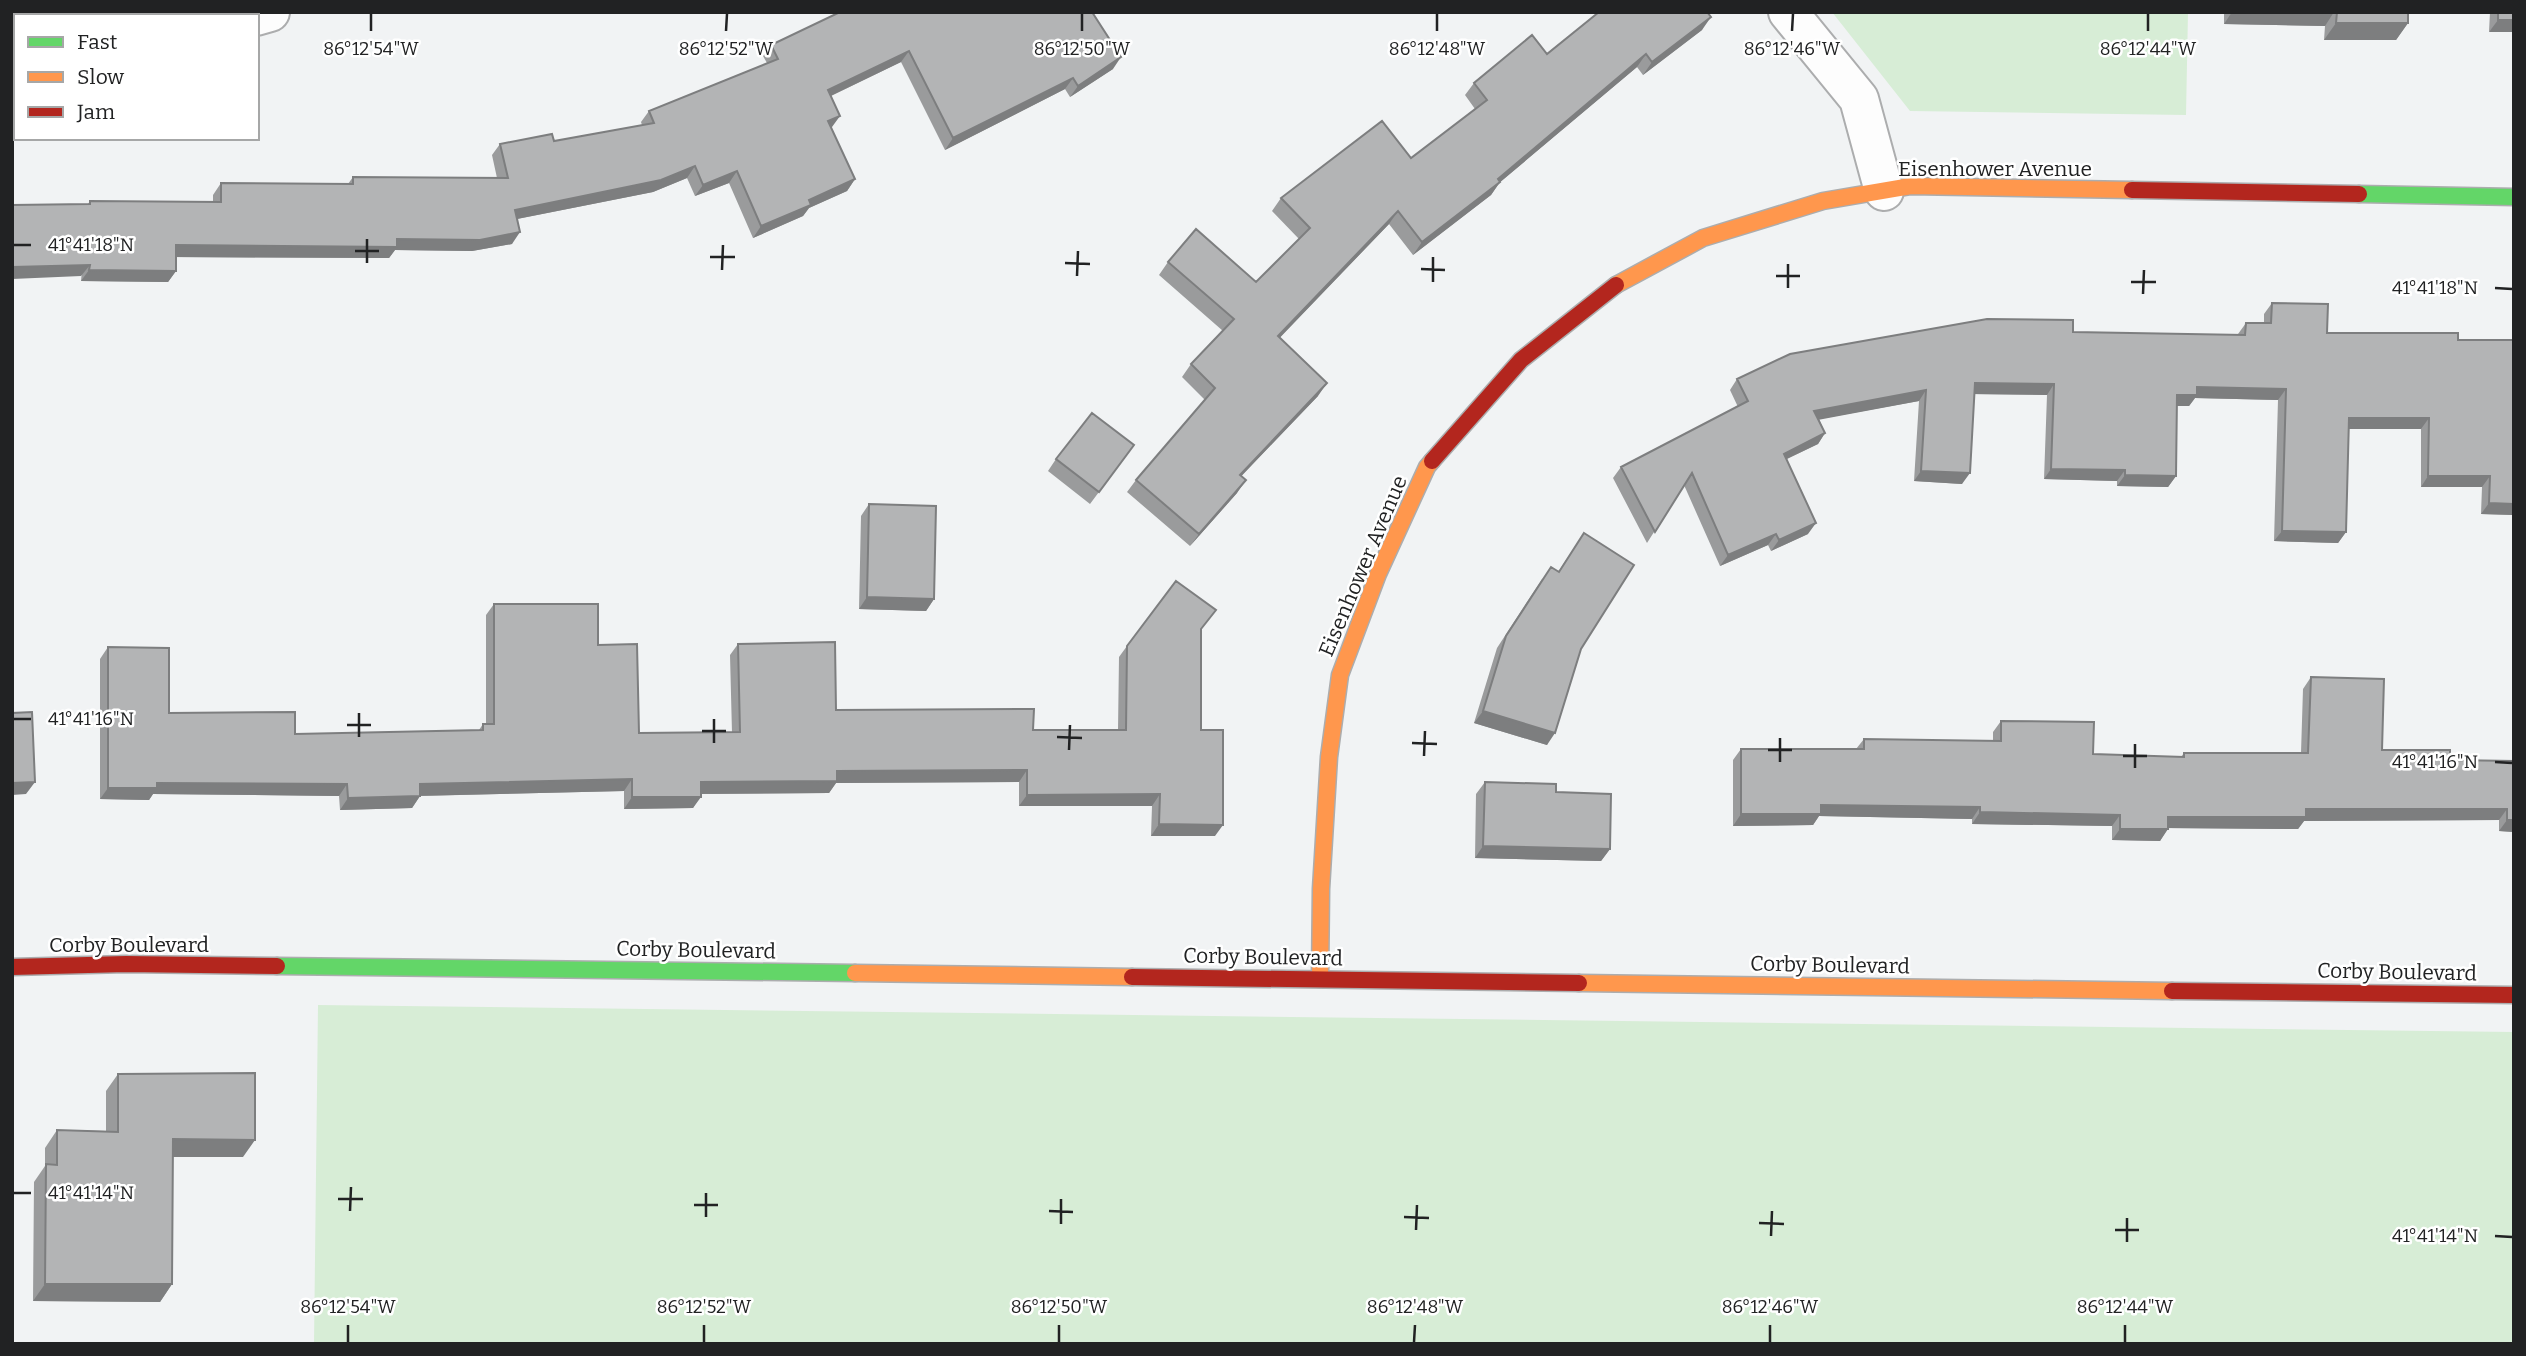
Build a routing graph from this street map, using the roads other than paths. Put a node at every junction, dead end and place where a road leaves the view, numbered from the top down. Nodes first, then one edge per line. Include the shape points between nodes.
1 (1788, 12) edge
2 (1884, 191) junction
3 (2514, 197) edge
4 (12, 967) edge
5 (1320, 979) junction
6 (2514, 995) edge

1 - 2 street via 1859,99
2 - 3 street, Eisenhower Avenue via 1911,186
2 - 5 street, Eisenhower Avenue via 1823,201 1703,238 1618,284 1521,360 1427,467 1378,574 1340,675 1329,757
4 - 5 street, Corby Boulevard via 127,964
5 - 6 street, Corby Boulevard

